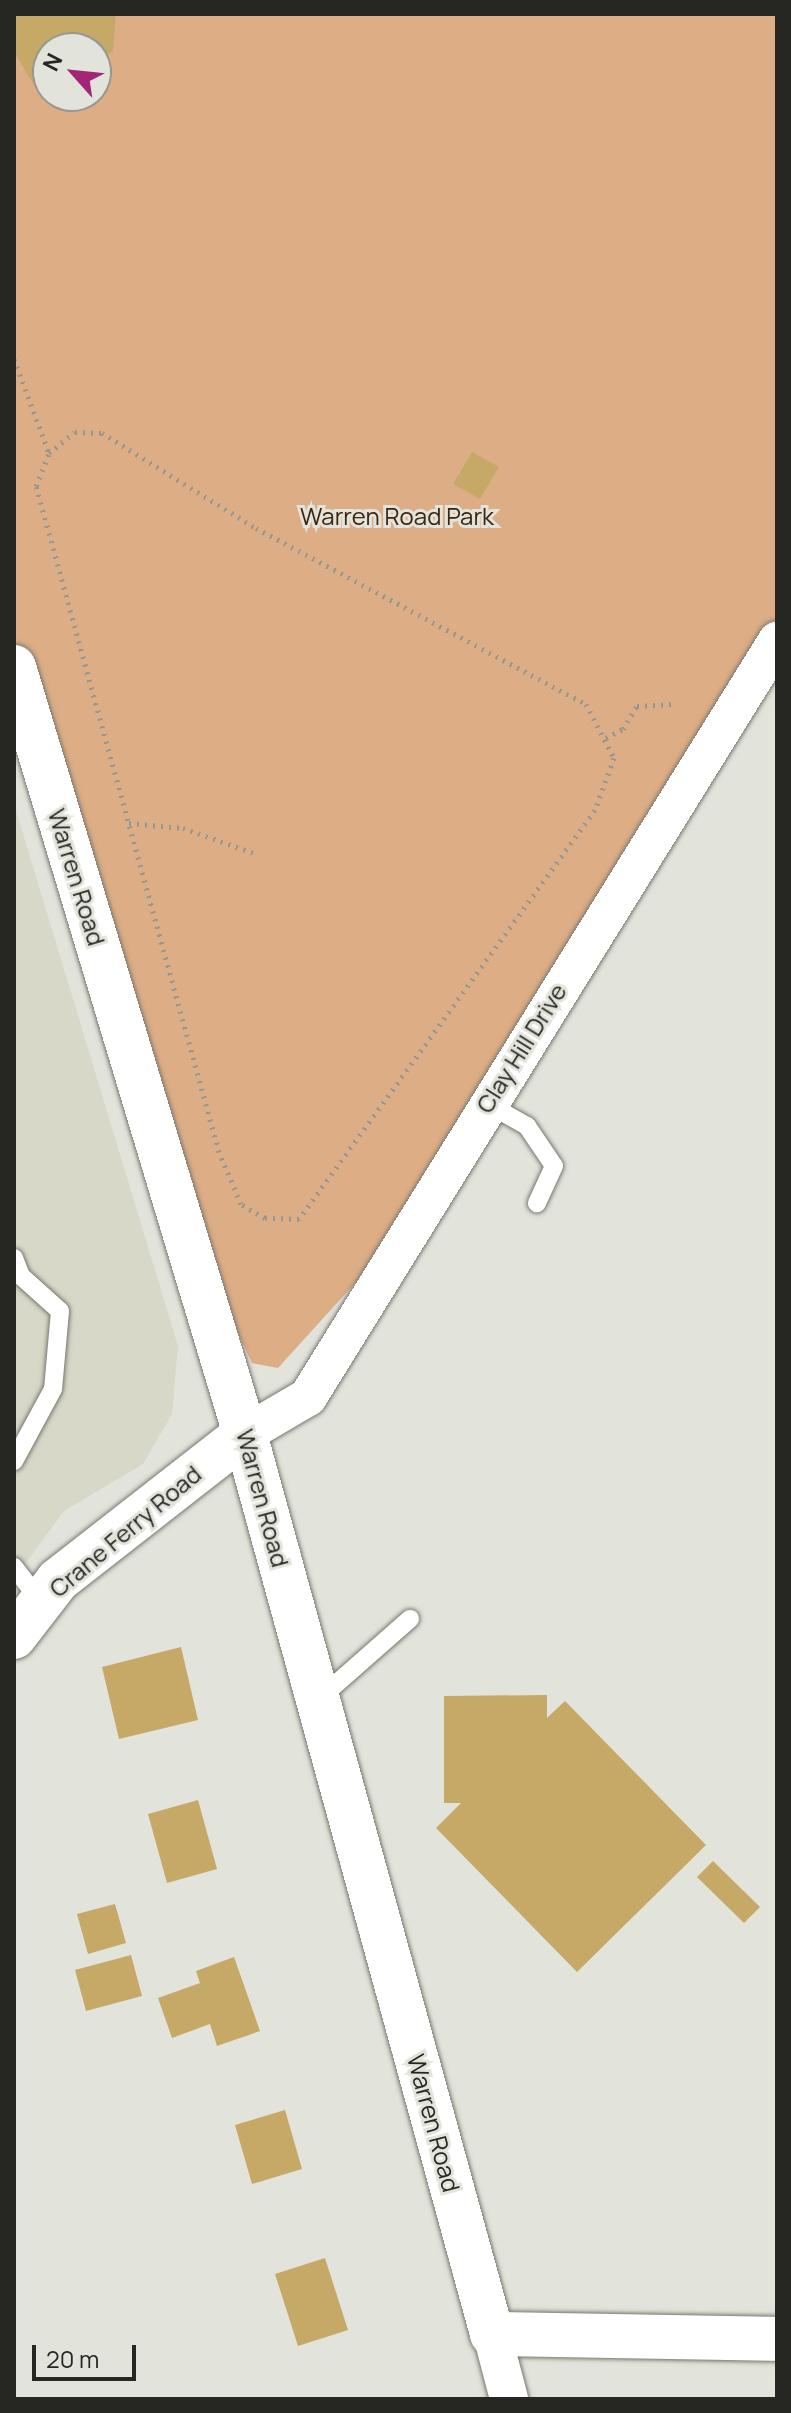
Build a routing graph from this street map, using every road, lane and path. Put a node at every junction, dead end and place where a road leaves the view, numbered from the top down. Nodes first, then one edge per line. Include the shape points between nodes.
1 (14, 359) edge
2 (49, 453) junction
3 (777, 641) edge
4 (14, 667) edge
5 (674, 704) dead end
6 (606, 738) junction
7 (129, 823) junction
8 (254, 853) dead end
9 (486, 1103) junction
10 (537, 1203) dead end
11 (14, 1258) edge
12 (245, 1434) junction
13 (14, 1461) edge
14 (14, 1567) edge
15 (41, 1602) junction
16 (410, 1619) dead end
17 (14, 1637) edge
18 (318, 1700) junction
19 (492, 2334) junction
20 (777, 2339) edge
21 (509, 2399) edge

1 - 2 path
2 - 6 path via 75,432 102,433 256,528 586,704
2 - 7 path via 36,486
3 - 9 street, Clay Hill Drive
4 - 12 street, Warren Road
5 - 6 path via 637,706 623,729
6 - 7 path via 614,758 595,810 299,1219 265,1218 241,1204
7 - 8 path via 183,828
9 - 10 lane via 527,1126 554,1166
9 - 12 street, Clay Hill Drive via 308,1397
11 - 13 lane via 21,1276 60,1311 53,1389
12 - 15 street, Crane Ferry Road via 58,1580
12 - 18 street, Warren Road
14 - 15 lane
15 - 17 street, Crane Ferry Road
16 - 18 lane
18 - 19 street, Warren Road
19 - 20 street
19 - 21 street, Warren Road

